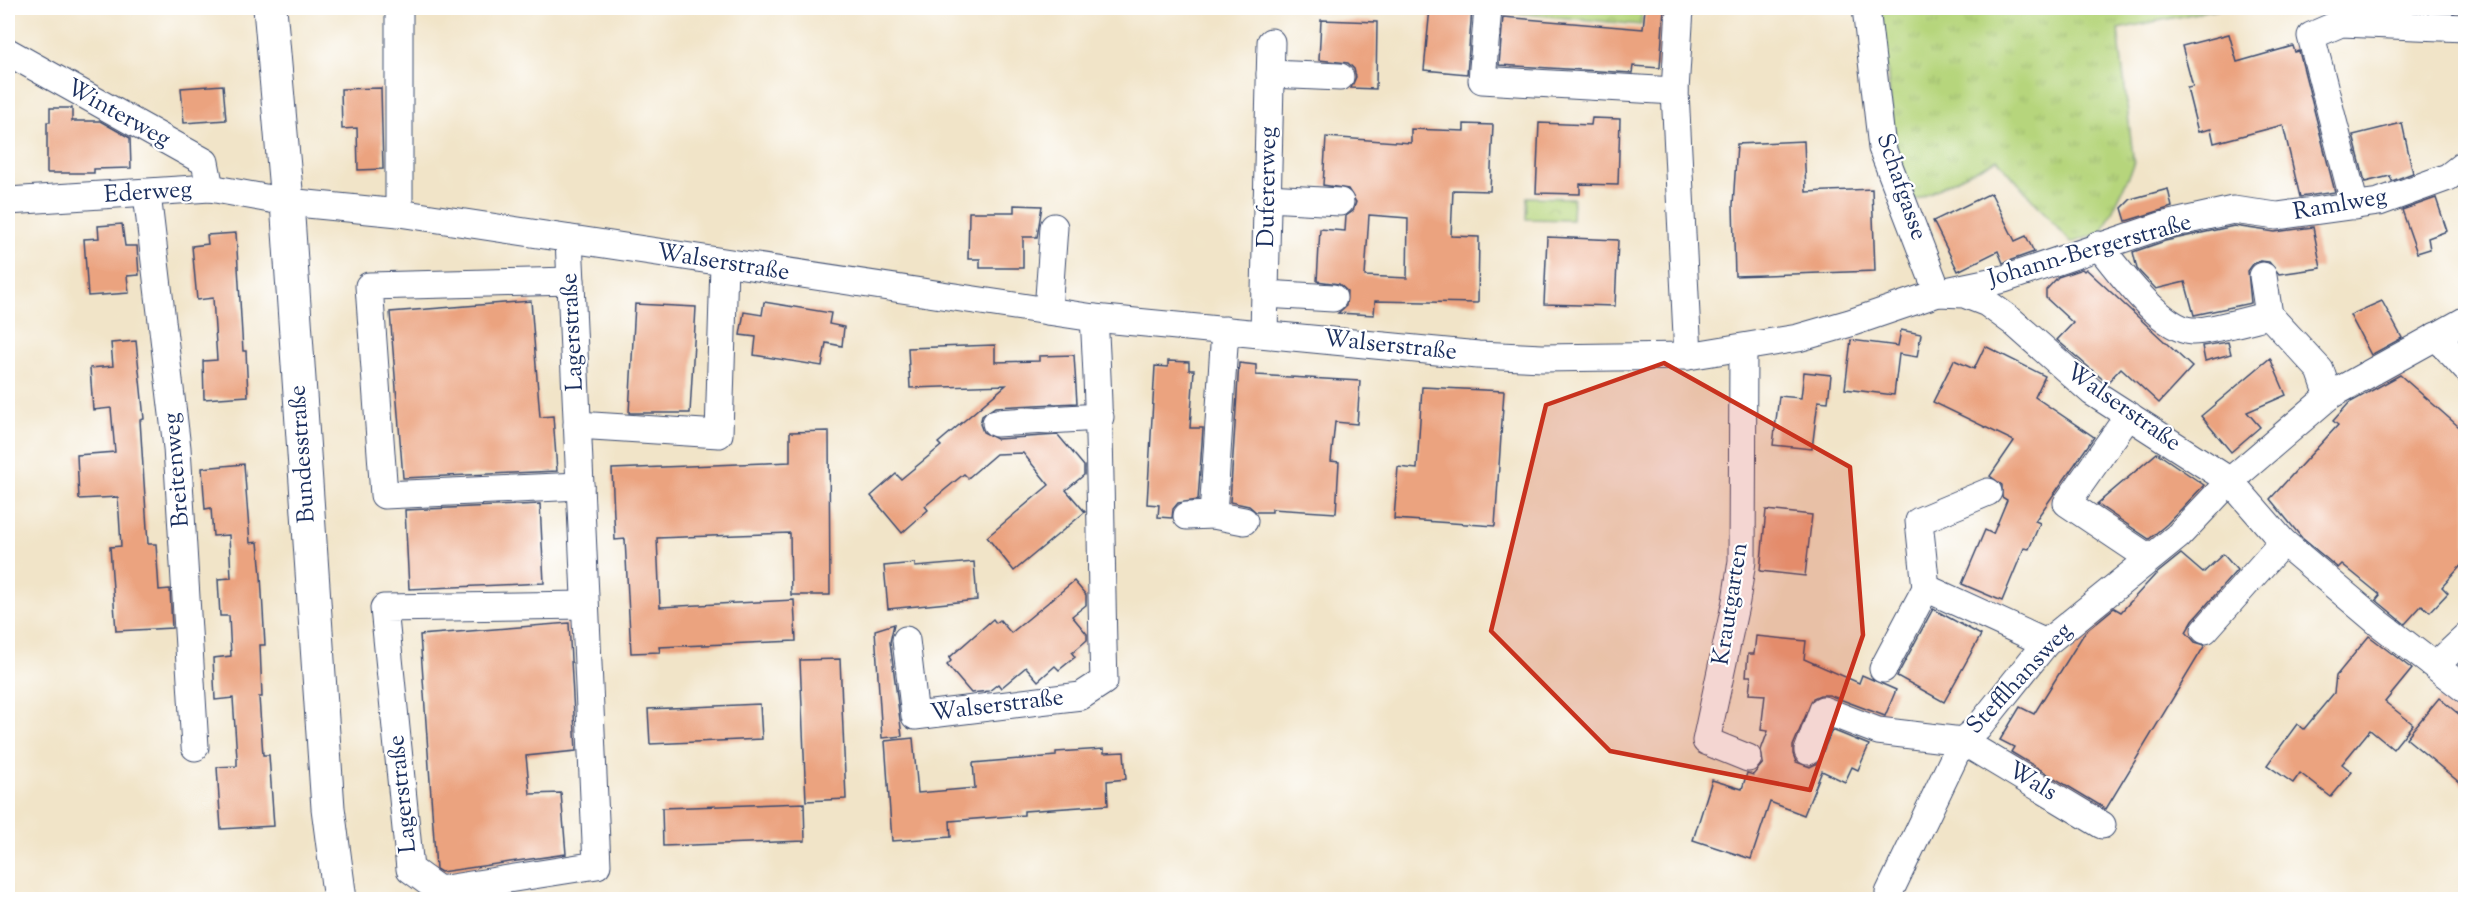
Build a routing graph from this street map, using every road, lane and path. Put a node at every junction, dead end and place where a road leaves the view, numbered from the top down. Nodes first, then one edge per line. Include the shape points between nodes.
1 (270, 8) edge
2 (399, 8) edge
3 (1488, 8) edge
4 (1680, 8) edge
5 (1866, 8) edge
6 (2466, 28) edge
7 (1271, 42) dead end
8 (8, 52) edge
9 (1270, 74) junction
10 (1340, 77) dead end
11 (1675, 91) junction
12 (2466, 163) edge
13 (210, 188) junction
14 (147, 194) junction
15 (1267, 198) junction
16 (8, 201) edge
17 (286, 202) junction
18 (1340, 202) dead end
19 (2355, 206) junction
20 (399, 213) junction
21 (2277, 216) joint
22 (1054, 227) dead end
23 (569, 239) junction
24 (2098, 245) junction
25 (724, 264) junction
26 (2263, 276) dead end
27 (571, 281) junction
28 (1938, 293) junction
29 (1265, 294) junction
30 (1333, 298) dead end
31 (1048, 311) junction
32 (2270, 315) junction
33 (1094, 318) junction
34 (2466, 320) edge
35 (1225, 330) junction
36 (1264, 333) junction
37 (2436, 336) junction
38 (1743, 348) junction
39 (1688, 356) junction
40 (2466, 369) edge
41 (2329, 396) junction
42 (2129, 415) junction
43 (1100, 417) junction
44 (996, 423) dead end
45 (577, 425) junction
46 (2230, 481) junction
47 (580, 486) junction
48 (1988, 492) dead end
49 (1244, 520) dead end
50 (2283, 542) junction
51 (2149, 558) junction
52 (1926, 588) junction
53 (585, 605) junction
54 (2205, 630) dead end
55 (2466, 637) edge
56 (906, 640) dead end
57 (2046, 643) junction
58 (2436, 665) junction
59 (1883, 669) dead end
60 (2466, 690) edge
61 (1962, 741) junction
62 (195, 747) dead end
63 (1808, 751) dead end
64 (1748, 758) dead end
65 (2102, 825) dead end
66 (1889, 893) dead end
67 (340, 900) edge

1 - 17 main road, Bundesstraße
2 - 20 street
3 - 11 street via 1482,80
4 - 11 street
5 - 28 street, Schafgasse via 1882,148
6 - 19 street via 2341,23 2311,36
7 - 9 street, Dufererweg
8 - 13 street, Winterweg via 205,162
9 - 10 street
9 - 15 street, Dufererweg
11 - 39 street
12 - 19 street, Ramlweg via 2448,177 2379,202
13 - 14 street, Ederweg
13 - 17 street, Ederweg
14 - 16 street, Ederweg
14 - 62 street, Breitenweg via 177,448
15 - 18 street
15 - 29 street, Dufererweg
17 - 20 street, Walserstraße
17 - 67 main road, Bundesstraße via 328,808
19 - 21 street, Ramlweg
20 - 23 street, Walserstraße
21 - 24 street, Johann-Bergerstraße via 2233,210
22 - 31 street
23 - 25 street, Walserstraße
23 - 27 street, Lagerstraße
24 - 28 street, Johann-Bergerstraße via 2004,279
24 - 32 street via 2150,306 2171,322 2192,331
25 - 31 street, Walserstraße
25 - 45 street via 719,434
26 - 32 street
27 - 45 street, Lagerstraße
27 - 47 street via 369,286 384,495
28 - 38 street, Walserstraße via 1798,338
28 - 42 street, Walserstraße via 1964,294 1987,303 2092,392
29 - 30 street
29 - 36 street, Dufererweg
31 - 33 street, Walserstraße
32 - 41 street via 2320,370
33 - 35 street, Walserstraße
33 - 43 street, Walserstraße
34 - 37 street, Stefflhansweg
35 - 36 street, Walserstraße
35 - 49 street via 1200,516
36 - 39 street, Walserstraße via 1489,356
37 - 40 street
37 - 41 street, Stefflhansweg
38 - 39 street, Walserstraße
38 - 64 street, Krautgarten via 1742,561 1706,741
41 - 46 street, Stefflhansweg
42 - 46 street, Walserstraße
42 - 51 street via 2067,503
43 - 44 street
43 - 56 street, Walserstraße via 1104,681 1081,696 915,716
45 - 47 street, Lagerstraße
46 - 50 street, Walserstraße
46 - 51 street, Stefflhansweg via 2178,536
47 - 53 street, Lagerstraße
48 - 52 street via 1919,521
50 - 54 street
50 - 58 street, Walserstraße via 2380,624
51 - 57 street, Stefflhansweg
52 - 57 street
52 - 59 street
53 - 53 street, Lagerstraße via 597,865 439,890 410,869 384,608
55 - 58 street
57 - 61 street, Stefflhansweg via 1978,728
58 - 60 street, Walserstraße
61 - 63 street via 1878,731 1823,710
61 - 65 street, Wals
61 - 66 street, Stefflhansweg

